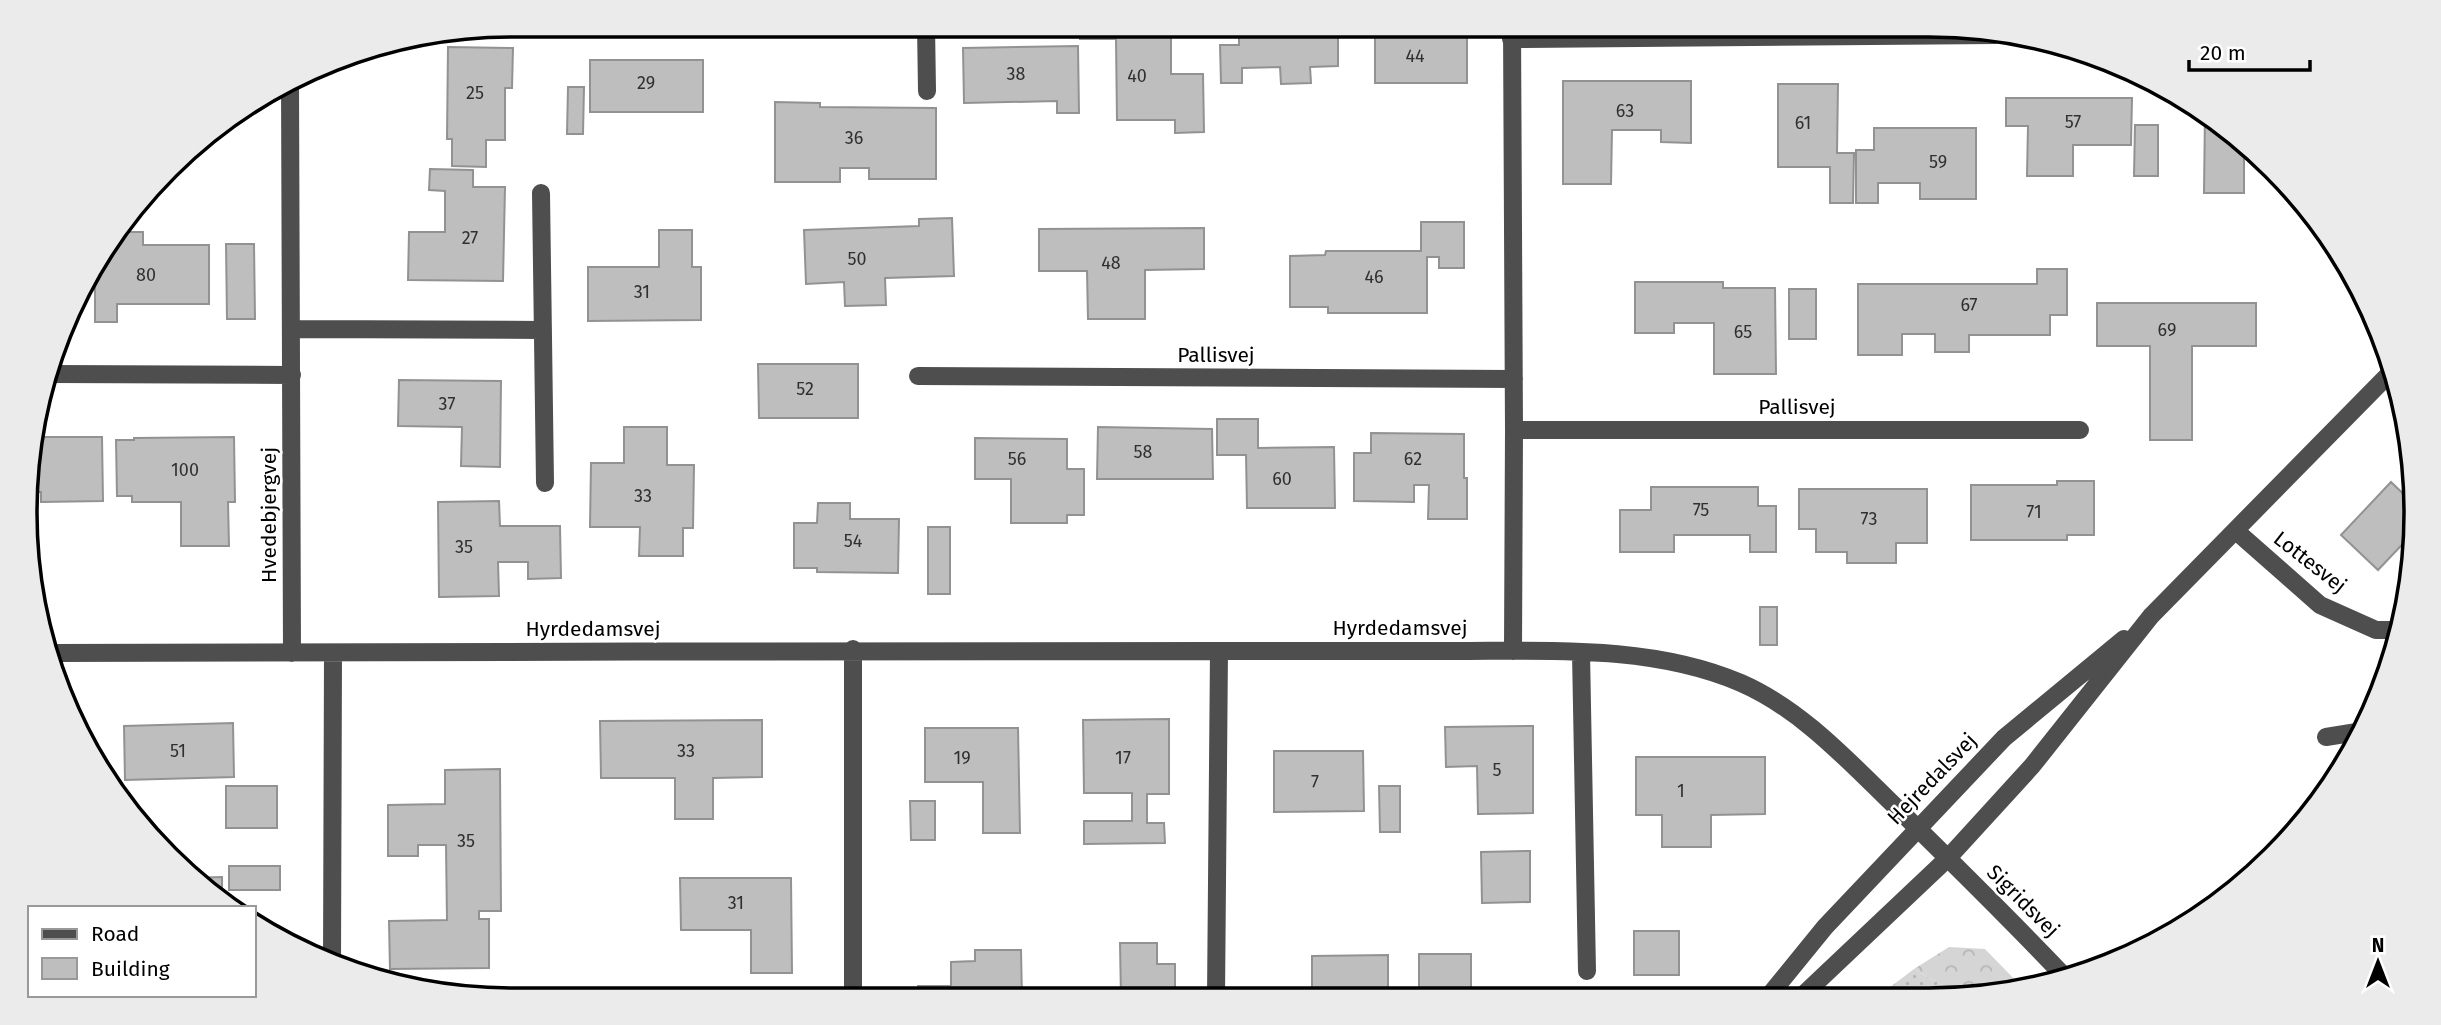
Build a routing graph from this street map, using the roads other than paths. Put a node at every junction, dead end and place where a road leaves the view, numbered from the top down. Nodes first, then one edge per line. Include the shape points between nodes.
1 (926, 37) edge
2 (1511, 37) edge
3 (927, 91) dead end
4 (290, 92) edge
5 (541, 193) dead end
6 (291, 329) junction
7 (543, 330) junction
8 (58, 374) edge
9 (292, 375) junction
10 (918, 376) dead end
11 (2385, 378) edge
12 (1514, 379) junction
13 (1514, 430) junction
14 (2080, 430) dead end
15 (545, 483) dead end
16 (2236, 531) junction
17 (2151, 616) junction
18 (2389, 630) edge
19 (853, 649) junction
20 (1219, 651) junction
21 (1513, 651) junction
22 (58, 653) edge
23 (292, 653) junction
24 (333, 653) junction
25 (1581, 653) junction
26 (2350, 733) edge
27 (2326, 737) dead end
28 (1917, 828) junction
29 (1948, 858) junction
30 (332, 953) edge
31 (2058, 970) edge
32 (1587, 971) dead end
33 (853, 988) edge
34 (1216, 988) edge
35 (1775, 988) edge
36 (1811, 988) edge

1 - 3 street
2 - 12 street
4 - 6 street, Hvedebjergvej
5 - 7 street
6 - 7 street
6 - 9 street, Hvedebjergvej
7 - 15 street
8 - 9 street
9 - 23 street, Hvedebjergvej
10 - 12 street, Pallisvej
11 - 16 street, Hejredalsvej
12 - 13 street
13 - 14 street, Pallisvej
13 - 21 street
16 - 17 street, Hejredalsvej
16 - 18 street, Lottesvej via 2320,605 2376,630
17 - 28 street, Hejredalsvej via 2004,738
17 - 29 street, Hejredalsvej via 2032,766
19 - 20 street, Hyrdedamsvej
19 - 24 street, Hyrdedamsvej
19 - 33 street
20 - 21 street, Hyrdedamsvej
20 - 34 street
21 - 25 street, Hyrdedamsvej
22 - 23 street, Hyrdedamsvej
23 - 24 street, Hyrdedamsvej
24 - 30 street
25 - 28 street, Hyrdedamsvej via 1691,667 1768,695 1809,726
25 - 32 street
26 - 27 street
28 - 29 street, Sigridsvej
28 - 35 street, Hejredalsvej
29 - 31 street, Sigridsvej
29 - 36 street, Hejredalsvej

